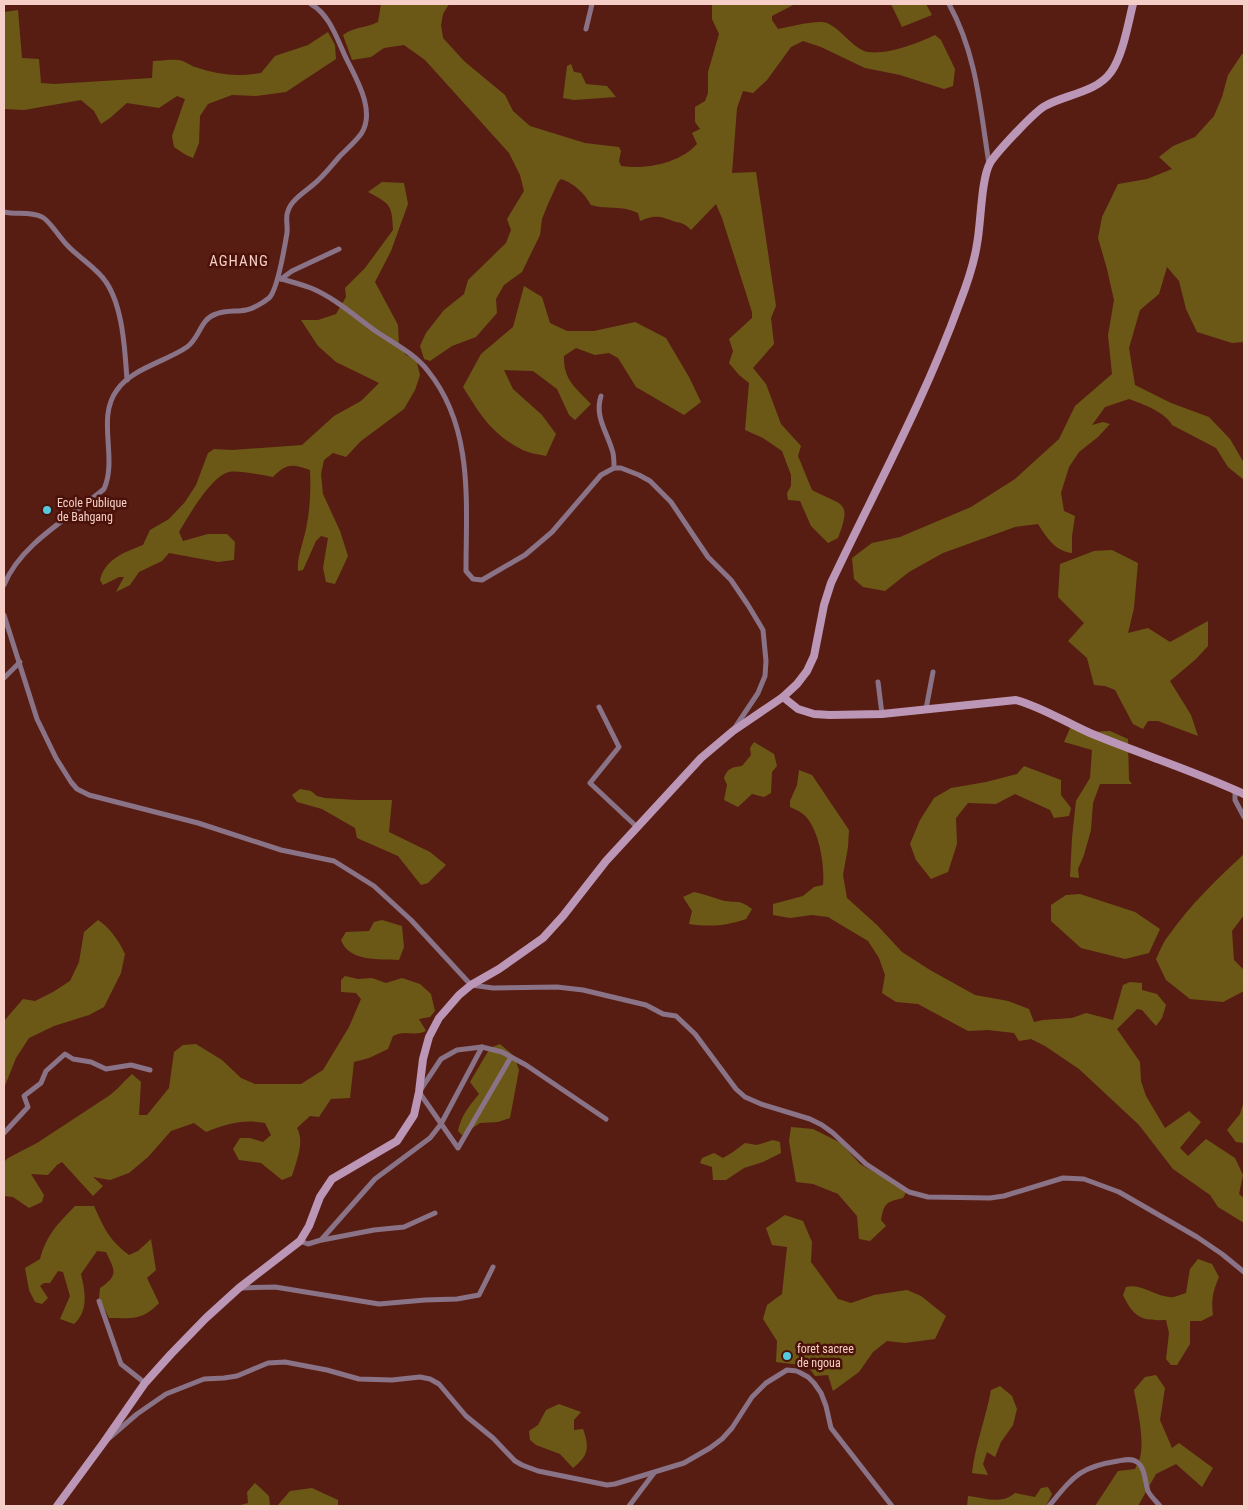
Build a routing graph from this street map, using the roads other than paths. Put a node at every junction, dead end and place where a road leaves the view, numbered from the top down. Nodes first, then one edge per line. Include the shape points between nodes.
1 (311, 4) edge
2 (592, 4) edge
3 (949, 4) edge
4 (1133, 4) edge
5 (586, 29) dead end
6 (989, 164) junction
7 (4, 212) edge
8 (339, 249) dead end
9 (280, 278) junction
10 (127, 380) junction
11 (601, 396) dead end
12 (614, 468) junction
13 (4, 585) edge
14 (4, 615) edge
15 (20, 662) junction
16 (933, 672) dead end
17 (4, 678) edge
18 (878, 682) dead end
19 (784, 697) junction
20 (599, 707) dead end
21 (926, 709) junction
22 (882, 714) junction
23 (733, 730) junction
24 (1235, 790) junction
25 (1244, 794) edge
26 (1244, 817) edge
27 (637, 828) junction
28 (471, 985) junction
29 (482, 1046) junction
30 (511, 1057) junction
31 (150, 1070) dead end
32 (419, 1092) junction
33 (606, 1119) dead end
34 (441, 1124) junction
35 (4, 1133) edge
36 (435, 1213) dead end
37 (321, 1240) junction
38 (300, 1241) junction
39 (493, 1267) dead end
40 (1244, 1272) edge
41 (239, 1288) junction
42 (99, 1301) dead end
43 (145, 1383) junction
44 (104, 1442) junction
45 (654, 1473) junction
46 (57, 1506) edge
47 (629, 1506) edge
48 (892, 1506) edge
49 (1049, 1506) edge
50 (1160, 1506) edge

1 - 9 street via 330,23 359,84 366,123 361,134 320,180 287,211
2 - 5 street
3 - 6 street via 974,67
4 - 6 main road via 1115,66 1110,73 1094,86 1043,107
6 - 19 main road via 977,245 960,303 906,430 831,584 814,656 807,671
7 - 10 street via 44,217 71,250 106,282 113,296 124,340
8 - 9 street
9 - 10 street via 270,297 247,310 215,314 206,320 189,346
9 - 12 street via 329,298 410,352 428,370 443,393 462,443 466,571 473,579 482,580 525,555 552,532 602,475
10 - 13 street via 118,387 108,406 109,464 104,489 56,525 25,554
11 - 12 street via 599,414 614,454
12 - 23 street via 650,481 671,502 708,557 731,580 763,630 765,676 758,693
14 - 15 street
15 - 17 street
15 - 28 street via 37,719 56,758 77,789 281,850 334,861 374,886 411,920
16 - 21 street
18 - 22 street
19 - 22 main road via 798,708 814,714
19 - 23 main road
20 - 27 street via 619,747 590,782
21 - 22 main road
21 - 24 main road via 1016,700
23 - 27 main road via 700,758
24 - 25 main road
24 - 26 street via 1235,800
27 - 28 main road via 543,938
28 - 32 main road via 439,1018 429,1037
28 - 40 street via 574,989 646,1005 663,1014 676,1016 695,1034 745,1097 810,1119 833,1133 866,1164 909,1192 928,1197 990,1198 1063,1178 1084,1179 1120,1192 1197,1237
29 - 30 street
29 - 32 street via 457,1050 441,1059
29 - 34 street
30 - 33 street
30 - 34 street via 458,1148
31 - 35 street via 131,1065 106,1069 65,1054 24,1096 28,1107
32 - 34 street
32 - 38 main road via 414,1115 397,1141 339,1174 328,1184
34 - 37 street via 430,1138 376,1179
36 - 37 street via 404,1227
37 - 38 street via 308,1244
38 - 41 main road
39 - 41 street via 479,1295 456,1299 379,1304 275,1287
41 - 43 main road
42 - 43 street via 121,1364
43 - 44 main road
44 - 45 street via 166,1394 204,1379 237,1376 268,1363 285,1362 359,1379 430,1379 439,1384 466,1416 515,1460 538,1471 607,1485
44 - 46 main road
45 - 47 street
45 - 48 street via 684,1463 710,1448 732,1428 752,1397 766,1383 787,1370 797,1371 808,1377 821,1393 831,1428
49 - 50 street via 1087,1468 1130,1460 1141,1466 1148,1490

